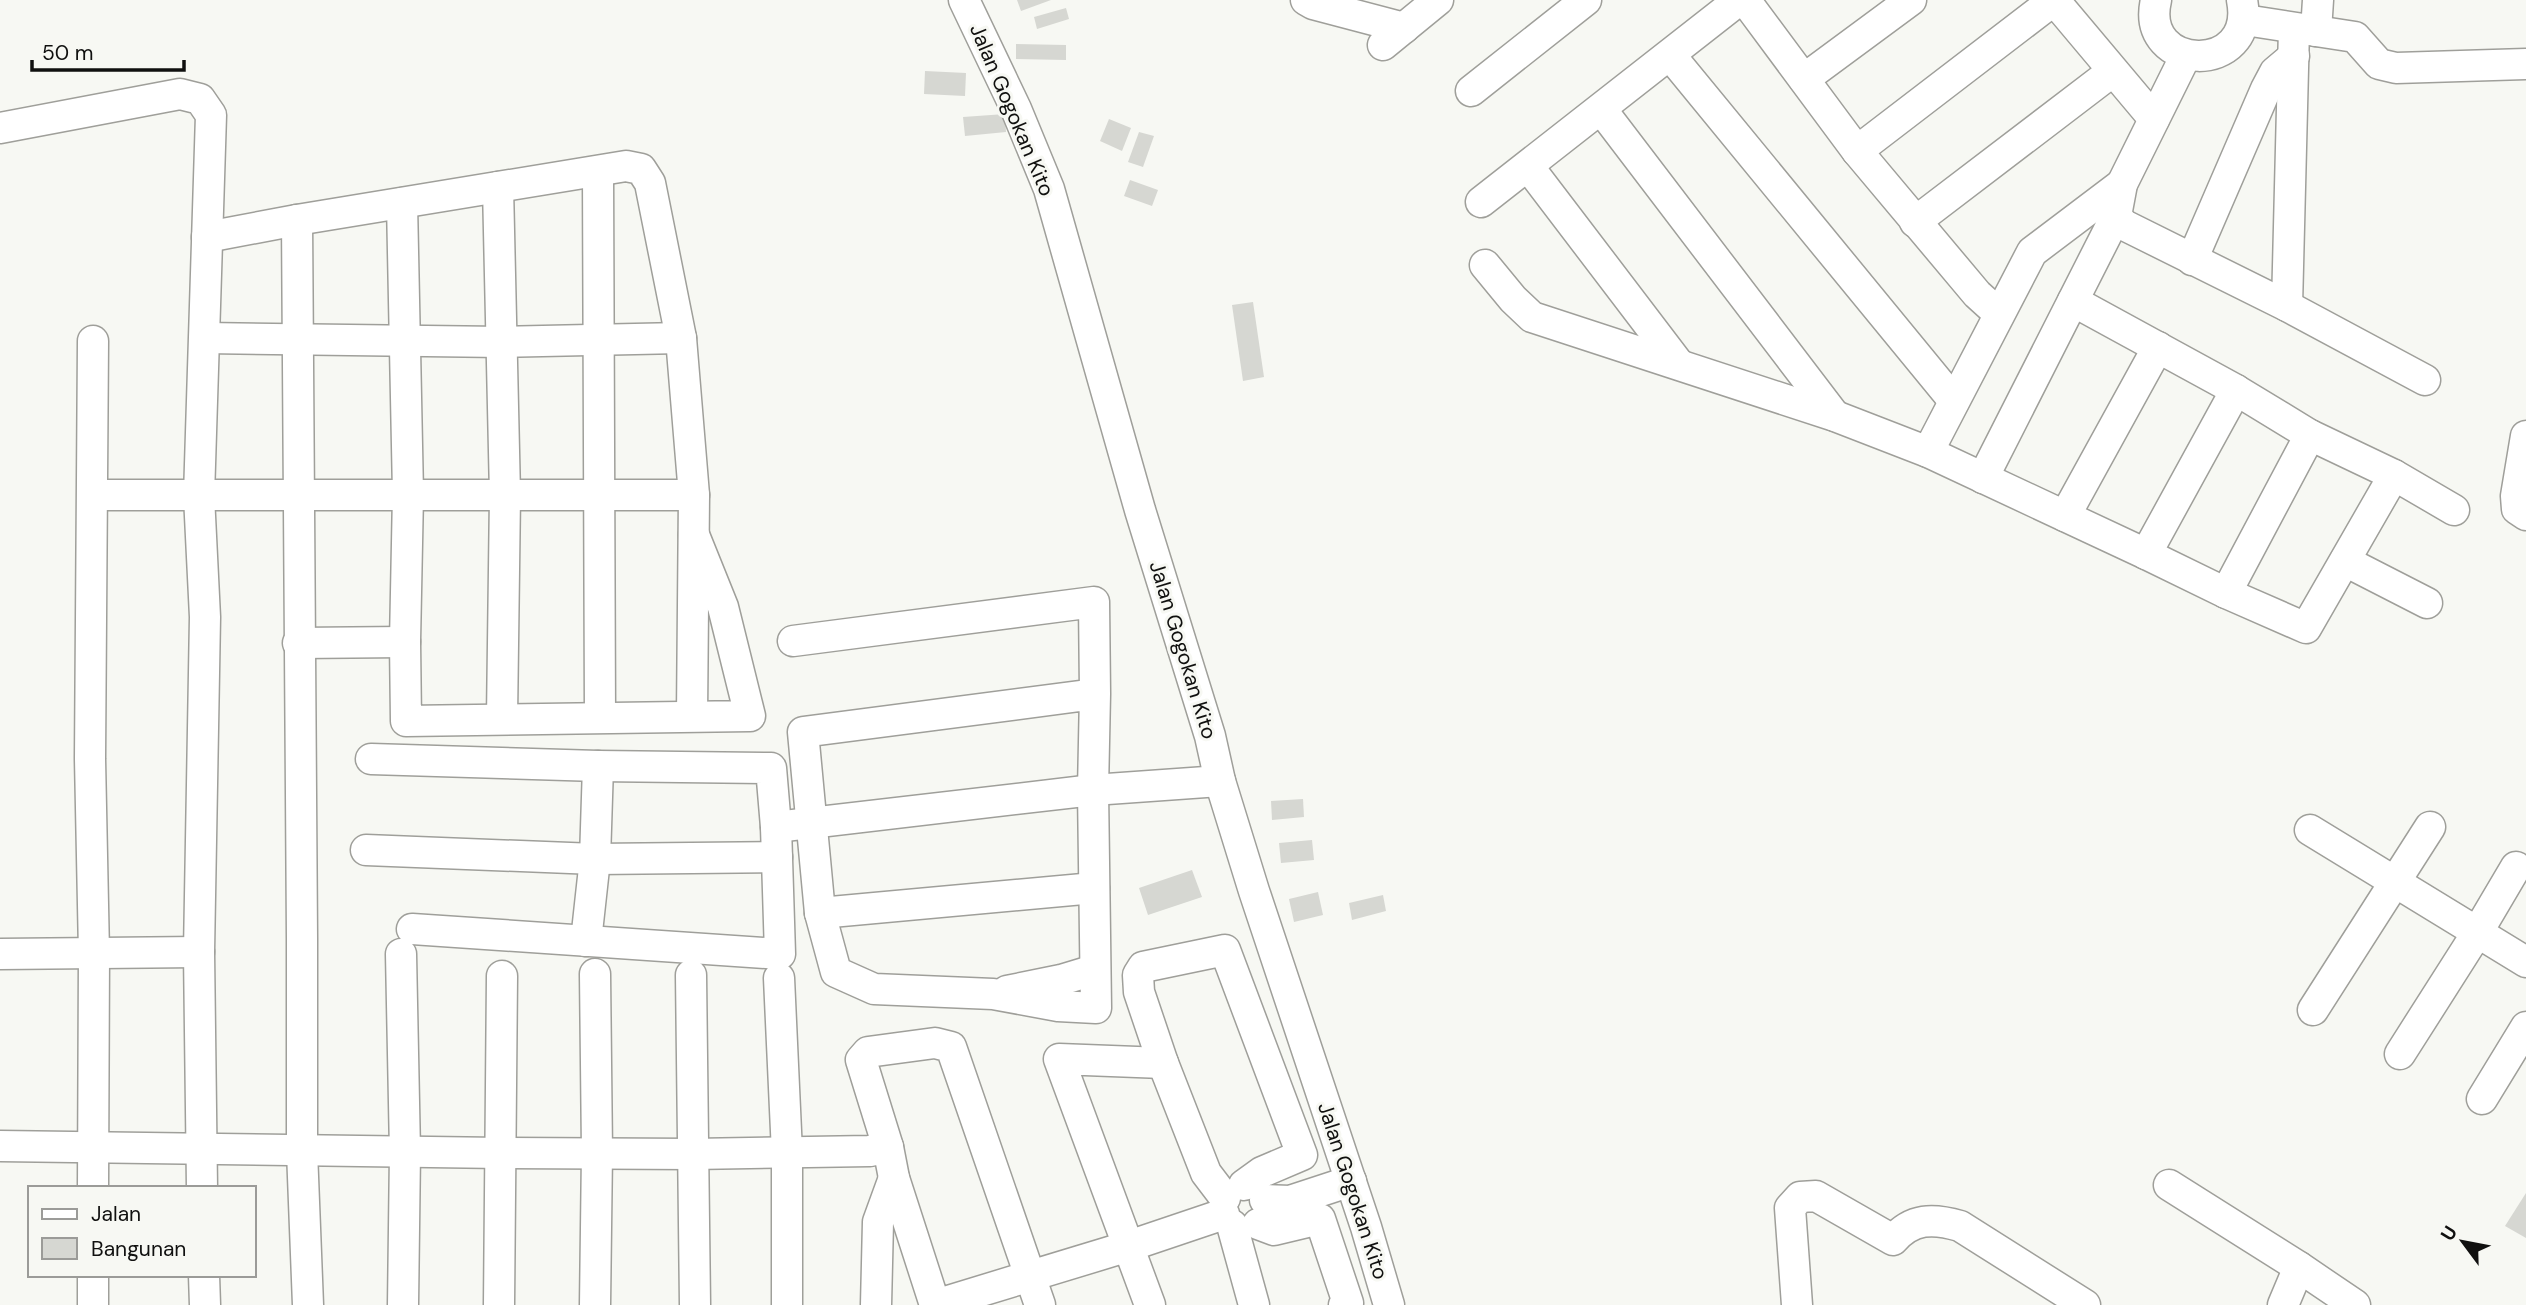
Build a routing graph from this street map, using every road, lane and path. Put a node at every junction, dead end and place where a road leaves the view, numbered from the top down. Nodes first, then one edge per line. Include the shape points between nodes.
1 (1306, 0) edge
2 (1438, 0) edge
3 (1586, 0) edge
4 (1911, 0) edge
5 (2054, 0) edge
6 (2156, 0) edge
7 (2318, 0) edge
8 (961, 1) edge
9 (1736, 1) edge
10 (2244, 10) edge
11 (2301, 39) junction
12 (1670, 55) junction
13 (2186, 55) junction
14 (2526, 64) edge
15 (2113, 71) junction
16 (1804, 79) junction
17 (1471, 90) dead end
18 (1601, 109) junction
19 (2154, 119) junction
20 (0, 128) edge
21 (1857, 151) junction
22 (1528, 166) junction
23 (598, 172) junction
24 (2122, 184) junction
25 (498, 187) junction
26 (1481, 202) dead end
27 (402, 203) junction
28 (2116, 216) junction
29 (297, 220) junction
30 (1915, 222) junction
31 (206, 237) junction
32 (2192, 260) junction
33 (1485, 265) dead end
34 (2073, 301) junction
35 (2287, 306) junction
36 (1999, 314) junction
37 (205, 338) junction
38 (297, 338) junction
39 (681, 338) junction
40 (405, 340) junction
41 (93, 341) dead end
42 (599, 341) junction
43 (502, 342) junction
44 (2158, 347) junction
45 (1678, 363) junction
46 (2425, 380) dead end
47 (2236, 390) junction
48 (1954, 401) junction
49 (1835, 416) junction
50 (2310, 435) junction
51 (2526, 436) edge
52 (1928, 452) junction
53 (2394, 475) junction
54 (1983, 478) junction
55 (408, 494) junction
56 (93, 495) junction
57 (200, 495) junction
58 (299, 495) junction
59 (505, 495) junction
60 (694, 495) junction
61 (600, 496) junction
62 (2454, 510) dead end
63 (2526, 515) edge
64 (2065, 516) junction
65 (694, 536) junction
66 (2146, 554) junction
67 (2345, 561) junction
68 (2226, 593) junction
69 (2427, 603) dead end
70 (793, 641) dead end
71 (405, 642) junction
72 (298, 643) junction
73 (1095, 694) junction
74 (692, 716) junction
75 (600, 717) junction
76 (502, 718) junction
77 (371, 759) dead end
78 (598, 766) junction
79 (1220, 780) junction
80 (1093, 790) junction
81 (811, 822) junction
82 (776, 827) junction
83 (2430, 827) dead end
84 (2310, 830) dead end
85 (366, 850) dead end
86 (777, 858) junction
87 (595, 859) junction
88 (2516, 867) dead end
89 (2393, 882) junction
90 (1094, 888) junction
91 (820, 914) junction
92 (2477, 933) junction
93 (586, 941) junction
94 (199, 952) junction
95 (94, 953) junction
96 (0, 954) edge
97 (2526, 962) edge
98 (595, 974) dead end
99 (691, 975) dead end
100 (502, 976) dead end
101 (779, 978) dead end
102 (2313, 1010) dead end
103 (2526, 1027) edge
104 (2400, 1054) dead end
105 (1163, 1063) junction
106 (2482, 1099) dead end
107 (0, 1146) edge
108 (93, 1146) junction
109 (888, 1147) junction
110 (201, 1150) junction
111 (302, 1151) junction
112 (405, 1152) junction
113 (597, 1152) junction
114 (500, 1153) junction
115 (787, 1153) junction
116 (693, 1154) junction
117 (894, 1178) junction
118 (1351, 1181) junction
119 (2169, 1185) dead end
120 (93, 1186) edge
121 (202, 1186) edge
122 (1241, 1208) junction
123 (1129, 1247) junction
124 (2299, 1267) junction
125 (1028, 1276) junction
126 (93, 1277) edge
127 (204, 1277) edge
128 (93, 1305) edge
129 (205, 1305) edge
130 (308, 1305) edge
131 (403, 1305) edge
132 (499, 1305) edge
133 (594, 1305) edge
134 (695, 1305) edge
135 (788, 1305) edge
136 (876, 1305) edge
137 (934, 1305) edge
138 (1040, 1305) edge
139 (1150, 1305) edge
140 (1254, 1305) edge
141 (1344, 1305) edge
142 (1389, 1305) edge
143 (1797, 1305) edge
144 (2085, 1305) edge
145 (2283, 1305) edge
146 (2355, 1305) edge

1 - 2 street via 1394,36
3 - 17 street
4 - 16 street
5 - 15 street
5 - 21 street
6 - 13 street via 2159,36 2175,52
7 - 11 street
8 - 79 street, Jalan Gogokan Kito via 1016,109 1049,189
9 - 12 street
9 - 16 street
10 - 11 street
10 - 13 street via 2235,40 2220,53
11 - 14 street via 2355,37 2379,64 2396,68
11 - 32 street via 2266,89
11 - 35 street
12 - 18 street
12 - 48 street
13 - 19 street
15 - 19 street
15 - 30 street
16 - 21 street
18 - 22 street
18 - 49 street
19 - 24 street
20 - 31 street via 180,94 200,99 211,115
21 - 30 street
22 - 26 street
22 - 45 street
23 - 25 street
23 - 39 street via 626,166 641,169 650,183
23 - 42 street
24 - 28 street
24 - 36 street via 2032,252
25 - 27 street
25 - 43 street
27 - 29 street
27 - 40 street
28 - 32 street via 2124,225
28 - 34 street
29 - 31 street
29 - 38 street
30 - 36 street
31 - 37 street
32 - 35 street
33 - 45 street via 1532,317
34 - 44 street
34 - 54 street
35 - 46 street
36 - 48 street
37 - 38 street
37 - 57 street
38 - 40 street
38 - 58 street
39 - 42 street
39 - 60 street
40 - 43 street
40 - 55 street
41 - 56 street
42 - 43 street
42 - 61 street
43 - 59 street
44 - 47 street
44 - 64 street
45 - 49 street
47 - 50 street
47 - 66 street
48 - 52 street
49 - 52 street
50 - 53 street
50 - 68 street
51 - 63 street via 2516,496 2517,509
52 - 54 street
53 - 62 street
53 - 67 street
54 - 64 street
55 - 58 street
55 - 59 street
55 - 71 street
56 - 57 street
56 - 95 street via 90,759
57 - 58 street
57 - 94 street via 205,617
58 - 72 street
59 - 61 street
59 - 76 street
60 - 61 street
60 - 65 street
61 - 75 street
64 - 66 street
65 - 74 street
65 - 74 street via 723,607 750,716
66 - 68 street
67 - 68 street via 2306,628
67 - 69 street
70 - 73 street via 1094,602
71 - 72 street
71 - 76 street via 406,721
72 - 111 street
73 - 80 street
73 - 81 street via 803,732
74 - 75 street
75 - 76 street
77 - 78 street
78 - 82 street via 771,768
78 - 87 street
79 - 80 street
79 - 118 street, Jalan Gogokan Kito
80 - 81 street
80 - 90 street
81 - 82 street
81 - 91 street
82 - 86 street
83 - 89 street
84 - 89 street
85 - 87 street
86 - 87 street
86 - 93 street via 780,954
87 - 93 street
88 - 92 street
89 - 92 street
89 - 102 street
90 - 91 street
90 - 91 street via 1094,970 993,994 874,989 836,972
92 - 97 street
92 - 104 street
93 - 112 street via 407,941
94 - 95 street
94 - 110 street
95 - 96 street
95 - 108 street
98 - 113 street
99 - 116 street
100 - 114 street
101 - 115 street
103 - 106 street
105 - 122 street via 1206,1173
105 - 122 street via 1139,992 1140,971 1153,963 1225,950 1302,1155 1262,1172
105 - 123 street via 1059,1059
107 - 108 street
108 - 110 street
108 - 120 street
109 - 115 street
109 - 117 street
109 - 125 street via 861,1060 868,1052 935,1043 951,1047
110 - 111 street
110 - 121 street
111 - 112 street
111 - 130 street
112 - 114 street
112 - 131 street
113 - 114 street
113 - 116 street
113 - 133 street
114 - 132 street
115 - 116 street
115 - 135 street
116 - 134 street
117 - 136 street via 878,1222
117 - 137 street
118 - 122 street via 1290,1201
118 - 142 street, Jalan Gogokan Kito
119 - 124 street
122 - 123 street
122 - 140 street
122 - 141 street via 1274,1230 1320,1219 1348,1303
123 - 125 street
123 - 139 street
124 - 145 street
124 - 146 street
125 - 137 street
125 - 138 street
126 - 128 street
127 - 129 street
143 - 144 street via 1790,1208 1800,1197 1816,1196 1893,1240 1903,1228 1919,1223 1939,1220 1960,1226

